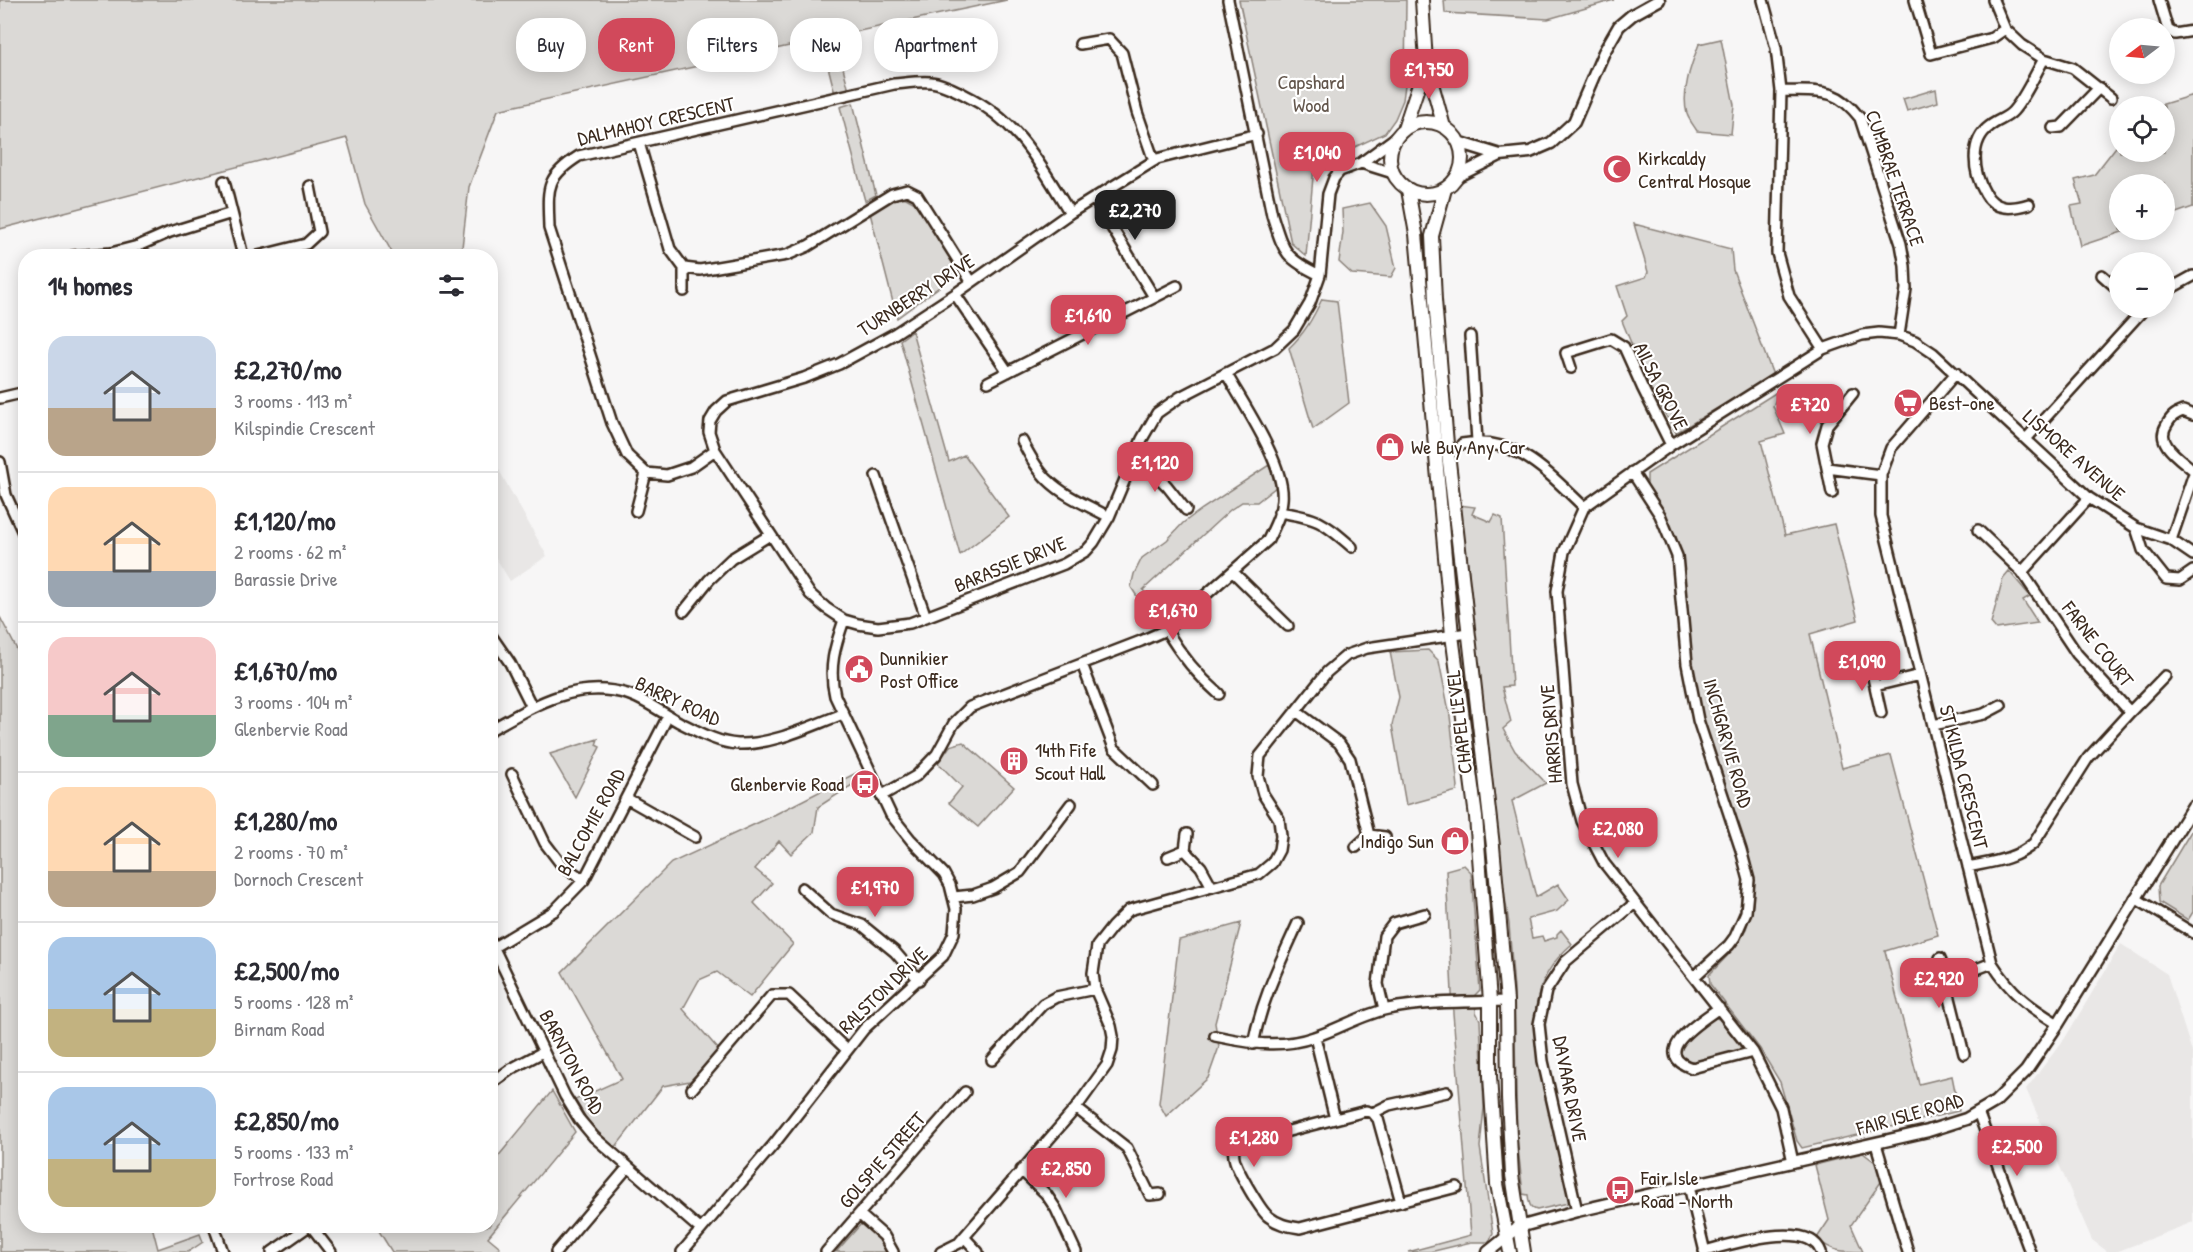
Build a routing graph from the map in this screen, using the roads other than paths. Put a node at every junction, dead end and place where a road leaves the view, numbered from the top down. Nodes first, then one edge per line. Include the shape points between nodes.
1 (1228, 0) edge
2 (1422, 0) edge
3 (1659, 0) edge
4 (1763, 0) edge
5 (1915, 0) edge
6 (1993, 0) edge
7 (2159, 0) edge
8 (2005, 29) junction
9 (2193, 31) edge
10 (1080, 44) dead end
11 (2044, 59) junction
12 (1426, 62) junction
13 (2099, 88) junction
14 (1781, 91) junction
15 (2109, 96) edge
16 (1444, 127) junction
17 (2052, 128) dead end
18 (1257, 134) junction
19 (1400, 134) junction
20 (1458, 142) junction
21 (639, 143) junction
22 (1500, 155) junction
23 (1154, 161) junction
24 (1361, 163) junction
25 (1393, 173) junction
26 (1458, 176) junction
27 (224, 181) dead end
28 (310, 186) dead end
29 (1445, 189) junction
30 (1408, 190) junction
31 (1094, 198) junction
32 (2029, 204) dead end
33 (232, 213) junction
34 (1070, 213) junction
35 (138, 246) junction
36 (126, 249) edge
37 (139, 249) edge
38 (241, 249) edge
39 (286, 249) edge
40 (684, 268) junction
41 (1320, 275) junction
42 (2102, 275) dead end
43 (2193, 276) edge
44 (971, 281) junction
45 (2109, 281) edge
46 (1177, 286) dead end
47 (2175, 286) edge
48 (684, 291) dead end
49 (955, 294) junction
50 (1154, 297) junction
51 (2133, 318) edge
52 (1899, 335) junction
53 (1470, 336) dead end
54 (1823, 350) junction
55 (1571, 368) dead end
56 (1008, 372) junction
57 (1226, 373) junction
58 (1956, 373) junction
59 (1775, 380) joint
60 (988, 382) dead end
61 (1853, 393) dead end
62 (18, 394) edge
63 (0, 398) edge
64 (2193, 415) edge
65 (2026, 439) junction
66 (1022, 441) dead end
67 (1477, 441) junction
68 (1462, 444) dead end
69 (1671, 446) junction
70 (715, 450) junction
71 (0, 462) edge
72 (1130, 465) junction
73 (1827, 468) junction
74 (2193, 470) edge
75 (1632, 472) junction
76 (646, 473) junction
77 (1881, 475) junction
78 (2193, 476) edge
79 (876, 477) dead end
80 (1832, 492) dead end
81 (2090, 498) junction
82 (1584, 507) junction
83 (1186, 510) dead end
84 (636, 511) dead end
85 (1280, 512) junction
86 (1109, 517) junction
87 (18, 518) edge
88 (2136, 528) junction
89 (1978, 530) dead end
90 (770, 535) junction
91 (2170, 540) junction
92 (1352, 547) dead end
93 (2193, 555) edge
94 (2193, 571) edge
95 (1233, 572) junction
96 (2022, 572) junction
97 (684, 611) dead end
98 (926, 617) junction
99 (844, 620) junction
100 (1287, 626) dead end
101 (1166, 630) junction
102 (1468, 633) junction
103 (1452, 635) junction
104 (498, 646) edge
105 (1082, 664) junction
106 (1870, 664) dead end
107 (1920, 675) junction
108 (2165, 676) dead end
109 (1875, 686) junction
110 (1219, 694) dead end
111 (2001, 705) dead end
112 (532, 707) junction
113 (1296, 711) junction
114 (2130, 712) junction
115 (843, 714) junction
116 (1881, 714) dead end
117 (668, 716) junction
118 (1933, 725) junction
119 (498, 726) edge
120 (512, 774) dead end
121 (1153, 785) dead end
122 (881, 796) junction
123 (626, 798) junction
124 (1071, 804) dead end
125 (2193, 806) edge
126 (1187, 834) dead end
127 (1369, 835) junction
128 (695, 837) dead end
129 (1385, 837) dead end
130 (1356, 848) dead end
131 (1185, 850) junction
132 (1168, 857) dead end
133 (1968, 867) junction
134 (584, 880) junction
135 (1212, 887) junction
136 (802, 888) dead end
137 (954, 897) junction
138 (2135, 898) junction
139 (1635, 903) junction
140 (1425, 914) dead end
141 (1298, 923) dead end
142 (2193, 933) edge
143 (498, 940) edge
144 (498, 956) edge
145 (1940, 958) dead end
146 (1992, 963) junction
147 (1694, 977) junction
148 (919, 980) junction
149 (1946, 981) junction
150 (1095, 988) junction
151 (1490, 1001) junction
152 (1507, 1001) junction
153 (1719, 1008) junction
154 (1384, 1010) junction
155 (2058, 1024) junction
156 (1215, 1036) dead end
157 (1315, 1037) junction
158 (1252, 1044) junction
159 (847, 1050) junction
160 (543, 1052) junction
161 (1753, 1052) junction
162 (1964, 1054) dead end
163 (992, 1060) dead end
164 (498, 1078) edge
165 (692, 1089) dead end
166 (965, 1092) dead end
167 (1447, 1092) dead end
168 (1076, 1108) junction
169 (1978, 1112) junction
170 (1373, 1113) junction
171 (1335, 1119) junction
172 (1876, 1144) junction
173 (1793, 1162) junction
174 (628, 1167) junction
175 (1022, 1170) junction
176 (1689, 1186) junction
177 (1457, 1187) dead end
178 (1160, 1194) dead end
179 (1150, 1195) junction
180 (1401, 1202) junction
181 (1142, 1203) dead end
182 (1577, 1211) junction
183 (859, 1214) junction
184 (1519, 1227) junction
185 (701, 1230) junction
186 (216, 1233) edge
187 (300, 1233) edge
188 (316, 1233) edge
189 (964, 1237) junction
190 (1507, 1238) junction
191 (223, 1252) edge
192 (272, 1252) edge
193 (331, 1252) edge
194 (556, 1252) edge
195 (682, 1252) edge
196 (826, 1252) edge
197 (893, 1252) edge
198 (941, 1252) edge
199 (978, 1252) edge
200 (1076, 1252) edge
201 (1488, 1252) edge
202 (1510, 1252) edge
203 (1524, 1252) edge
204 (1704, 1252) edge
205 (1821, 1252) edge
206 (1908, 1252) edge
207 (2030, 1252) edge

1 - 18 street
2 - 12 main road
3 - 22 street via 1619,26 1574,122 1551,143 1530,152
4 - 14 street via 1776,48
5 - 8 street via 1931,54 1992,38
6 - 8 street
7 - 9 street via 2168,30 2175,34
8 - 11 street
10 - 23 street via 1109,39 1122,53
11 - 13 street via 2073,68
11 - 32 street via 2014,110 1985,131 1975,152 1979,181 1994,204 2007,208
12 - 16 main road
12 - 19 main road
13 - 15 street
13 - 17 street via 2061,127
14 - 52 street, CUMBRAE TERRACE via 1826,92 1848,103 1860,118 1905,266
14 - 54 street via 1777,253 1789,296
16 - 19 main road via 1424,122
16 - 20 main road
18 - 23 street, TURNBERRY DRIVE
18 - 41 street via 1282,247 1289,257
19 - 24 street, BARASSIE DRIVE
19 - 25 main road via 1390,149
20 - 22 street
20 - 26 main road via 1462,153
21 - 34 street, DALMAHOY CRESCENT via 894,84 933,82 975,100 1007,122 1028,146
21 - 40 street via 670,249
21 - 76 street, DALMAHOY CRESCENT via 579,156 561,167 553,178 549,198 549,228 612,423 627,455
22 - 26 street
23 - 31 street, TURNBERRY DRIVE
24 - 25 street
24 - 41 street, BARASSIE DRIVE via 1340,171 1330,185
25 - 30 main road
26 - 29 main road
27 - 33 street
28 - 39 street via 319,232 306,244
29 - 30 main road via 1426,195
29 - 102 main road, CHAPEL LEVEL via 1432,236 1435,300
30 - 103 main road, CHAPEL LEVEL via 1416,234
31 - 34 street, TURNBERRY DRIVE
31 - 50 street
33 - 35 street
33 - 38 street
34 - 44 street, TURNBERRY DRIVE
35 - 36 street
35 - 37 street
40 - 44 street via 700,270 787,255 882,199 907,190 917,195
40 - 48 street
41 - 57 street, BARASSIE DRIVE via 1294,330 1275,348
42 - 45 street
43 - 47 street
44 - 49 street, TURNBERRY DRIVE
46 - 50 street
49 - 56 street
49 - 70 street, TURNBERRY DRIVE via 839,364 727,401 710,421
50 - 56 street
51 - 65 street
52 - 54 street, LISMORE AVENUE via 1862,335
52 - 58 street, LISMORE AVENUE via 1915,341
53 - 67 street
54 - 59 street, LISMORE AVENUE
55 - 69 street, AILSA GROVE via 1566,353 1611,339 1624,347
56 - 60 street
57 - 72 street, BARASSIE DRIVE via 1157,413
57 - 85 street via 1279,474
58 - 65 street, LISMORE AVENUE
58 - 77 street, ST KILDA CRESCENT via 1891,448
59 - 69 street, HARRIS DRIVE
61 - 73 street via 1827,425 1822,443
62 - 63 street
64 - 74 street via 2183,411 2172,415 2162,436 2166,445
65 - 81 street, LISMORE AVENUE
66 - 86 street via 1048,481
67 - 68 street
67 - 82 street via 1506,446 1531,458
69 - 75 street, HARRIS DRIVE
70 - 76 street via 691,467 667,475
70 - 90 street, TURNBERRY DRIVE
71 - 87 street via 6,495
72 - 83 street via 1154,473
72 - 86 street, BARASSIE DRIVE
73 - 77 street
73 - 80 street
75 - 82 street, HARRIS DRIVE
75 - 147 street, INCHGARVIE ROAD via 1660,515 1677,556 1687,664 1698,720 1749,880 1746,912 1735,937
76 - 84 street
77 - 107 street, ST KILDA CRESCENT via 1881,516
78 - 91 street
79 - 98 street
81 - 88 street, LISMORE AVENUE
81 - 96 street
82 - 139 street, HARRIS DRIVE via 1564,552 1557,591 1572,784 1582,821 1604,863
85 - 92 street via 1311,517
85 - 95 street via 1268,540
86 - 98 street, BARASSIE DRIVE via 1094,542 1074,559
88 - 91 street, LISMORE AVENUE
88 - 94 street via 2143,550 2166,579 2180,580
89 - 96 street, FARNE COURT
90 - 97 street via 731,560
90 - 99 street, BARASSIE DRIVE via 810,594
91 - 93 street, LISMORE AVENUE
95 - 100 street
95 - 101 street
96 - 114 street, FARNE COURT via 2078,654
98 - 99 street, BARASSIE DRIVE via 878,627
99 - 115 street, RALSTON DRIVE via 831,679
101 - 105 street
101 - 110 street via 1184,660
102 - 103 street
102 - 152 main road, CHAPEL LEVEL
103 - 113 street via 1388,643 1347,655 1327,672
103 - 151 main road, CHAPEL LEVEL via 1476,817
104 - 112 street
105 - 121 street via 1114,748
105 - 122 street via 970,707 954,723 938,754 916,776
106 - 109 street
107 - 109 street
107 - 118 street, ST KILDA CRESCENT
108 - 114 street
109 - 116 street
111 - 118 street via 1984,714
112 - 117 street, BARRY ROAD via 589,688 627,694
112 - 119 street, BARRY ROAD
113 - 127 street via 1339,743 1350,759
113 - 135 street via 1260,756 1258,776 1263,794 1279,819 1279,850 1272,863 1258,874
114 - 133 street, FARNE COURT via 2088,758 2034,843 2011,857
115 - 117 street, BARRY ROAD via 771,739 738,744 717,740
115 - 122 street, RALSTON DRIVE
117 - 123 street, BALCOMIE ROAD
118 - 133 street, ST KILDA CRESCENT
120 - 134 street via 545,843 561,864
122 - 137 street, RALSTON DRIVE via 900,827 944,874
123 - 128 street
123 - 134 street, BALCOMIE ROAD
124 - 137 street via 1020,872 993,888
125 - 138 street, FAIR ISLE ROAD
126 - 131 street
127 - 129 street
127 - 130 street
131 - 132 street
131 - 135 street
133 - 146 street, ST KILDA CRESCENT
134 - 143 street, BALCOMIE ROAD via 554,911
135 - 150 street via 1129,910 1098,946 1093,973
136 - 148 street via 831,914 862,925 895,952
137 - 148 street, RALSTON DRIVE via 950,943
138 - 142 street
138 - 155 street, FAIR ISLE ROAD
139 - 147 street, HARRIS DRIVE
139 - 182 street, DAVAAR DRIVE via 1565,962 1546,991 1539,1023 1543,1061
140 - 154 street via 1394,923 1384,936 1378,984
141 - 158 street via 1268,989
144 - 160 street, BARNTON ROAD
145 - 149 street
146 - 149 street
146 - 155 street, ST KILDA CRESCENT via 2006,985 2025,1003
147 - 153 street, HARRIS DRIVE
148 - 159 street, RALSTON DRIVE via 864,1029
149 - 162 street
150 - 163 street via 1043,1004
150 - 168 street via 1111,1026 1112,1050 1107,1065
151 - 152 street
151 - 154 street
151 - 190 main road, CHAPEL LEVEL via 1493,1136
152 - 184 main road, CHAPEL LEVEL via 1512,1175
153 - 161 street, HARRIS DRIVE
153 - 161 street via 1678,1040 1676,1058 1692,1068
154 - 157 street
155 - 169 street, FAIR ISLE ROAD via 2011,1089
156 - 158 street
157 - 158 street via 1290,1043
157 - 171 street
159 - 165 street via 789,995 772,995
159 - 185 street, RALSTON DRIVE
160 - 164 street
160 - 174 street, BARNTON ROAD via 579,1119
161 - 173 street, HARRIS DRIVE via 1780,1108
166 - 183 street, GOLSPIE STREET
167 - 170 street via 1389,1105
168 - 175 street
168 - 179 street via 1127,1148
169 - 172 street, FAIR ISLE ROAD via 1950,1125
169 - 207 street
170 - 171 street
170 - 180 street
171 - 180 street via 1281,1133 1239,1138 1234,1145 1235,1161 1266,1215 1281,1225 1300,1228
172 - 173 street, FAIR ISLE ROAD
172 - 206 street
173 - 176 street, FAIR ISLE ROAD
174 - 185 street, BARNTON ROAD
174 - 194 street
175 - 189 street
175 - 200 street via 1056,1209
176 - 182 street, FAIR ISLE ROAD
176 - 204 street
177 - 180 street
178 - 179 street
179 - 181 street
182 - 184 street, FAIR ISLE ROAD
183 - 196 street, GOLSPIE STREET
183 - 197 street via 884,1236
184 - 190 street
184 - 203 main road, CHAPEL LEVEL
185 - 195 street, RALSTON DRIVE
186 - 191 street
187 - 192 street
188 - 193 street
189 - 198 street
189 - 199 street
190 - 201 street
190 - 202 main road, CHAPEL LEVEL
204 - 205 street via 1775,1235 1803,1235

